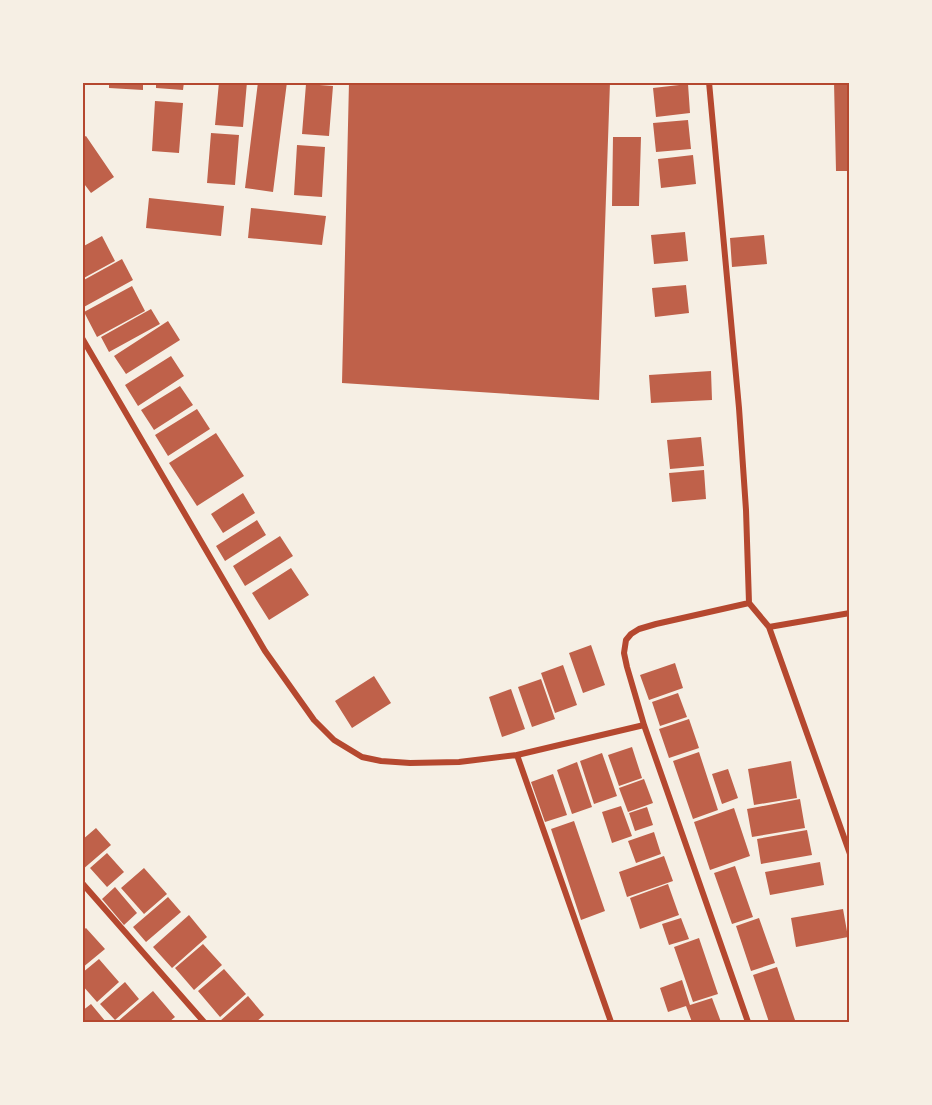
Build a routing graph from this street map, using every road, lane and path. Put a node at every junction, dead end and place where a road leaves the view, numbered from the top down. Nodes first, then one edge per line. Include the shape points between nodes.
1 (709, 82) edge
2 (82, 338) edge
3 (749, 603) junction
4 (849, 613) edge
5 (769, 627) junction
6 (644, 725) junction
7 (517, 755) junction
8 (849, 854) edge
9 (82, 883) edge
10 (204, 1023) edge
11 (610, 1023) edge
12 (748, 1023) edge

1 - 3 street via 739,408
2 - 7 street via 266,651 314,720 334,740 362,757 410,764
3 - 5 street
3 - 6 street via 656,624 631,634 624,653
4 - 5 street
5 - 8 street
6 - 7 street
6 - 12 street
7 - 11 street
9 - 10 street

